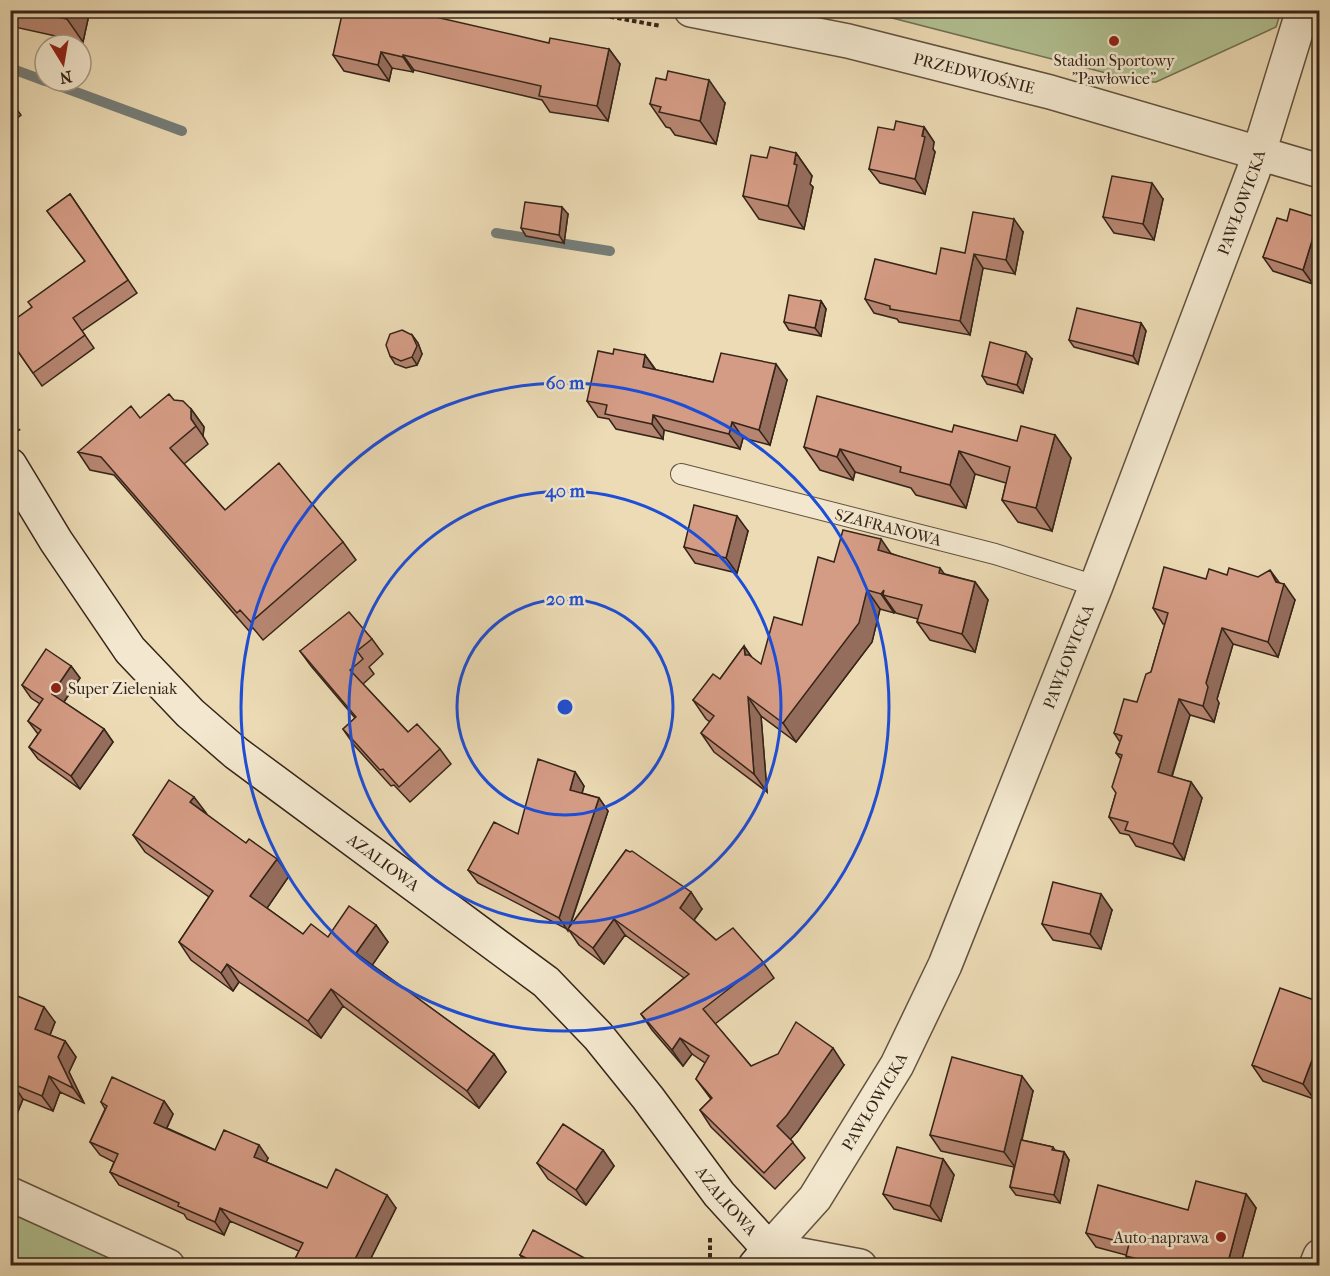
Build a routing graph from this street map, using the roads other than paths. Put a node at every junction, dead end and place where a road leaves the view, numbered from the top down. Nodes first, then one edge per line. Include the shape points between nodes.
1 (691, 10) edge
2 (1303, 10) edge
3 (1259, 154) junction
4 (1320, 171) edge
5 (16, 451) edge
6 (681, 474) dead end
7 (1096, 586) junction
8 (10, 1194) edge
9 (1320, 1256) edge
10 (762, 1257) edge
11 (168, 1266) edge
12 (860, 1266) edge
13 (1316, 1266) edge

1 - 3 street, PRZEDWIOŚNIE via 848,41 1038,89
2 - 3 street, PAWŁOWICKA
3 - 4 street, PRZEDWIOŚNIE
3 - 7 street, PAWŁOWICKA
5 - 10 street, AZALIOWA via 56,541 130,650 190,713 245,760 546,982 598,1036 648,1098
6 - 7 lane, SZAFRANOWA via 995,554
7 - 10 street, PAWŁOWICKA via 945,965 897,1065 815,1198
8 - 11 street
9 - 13 street
10 - 12 street

